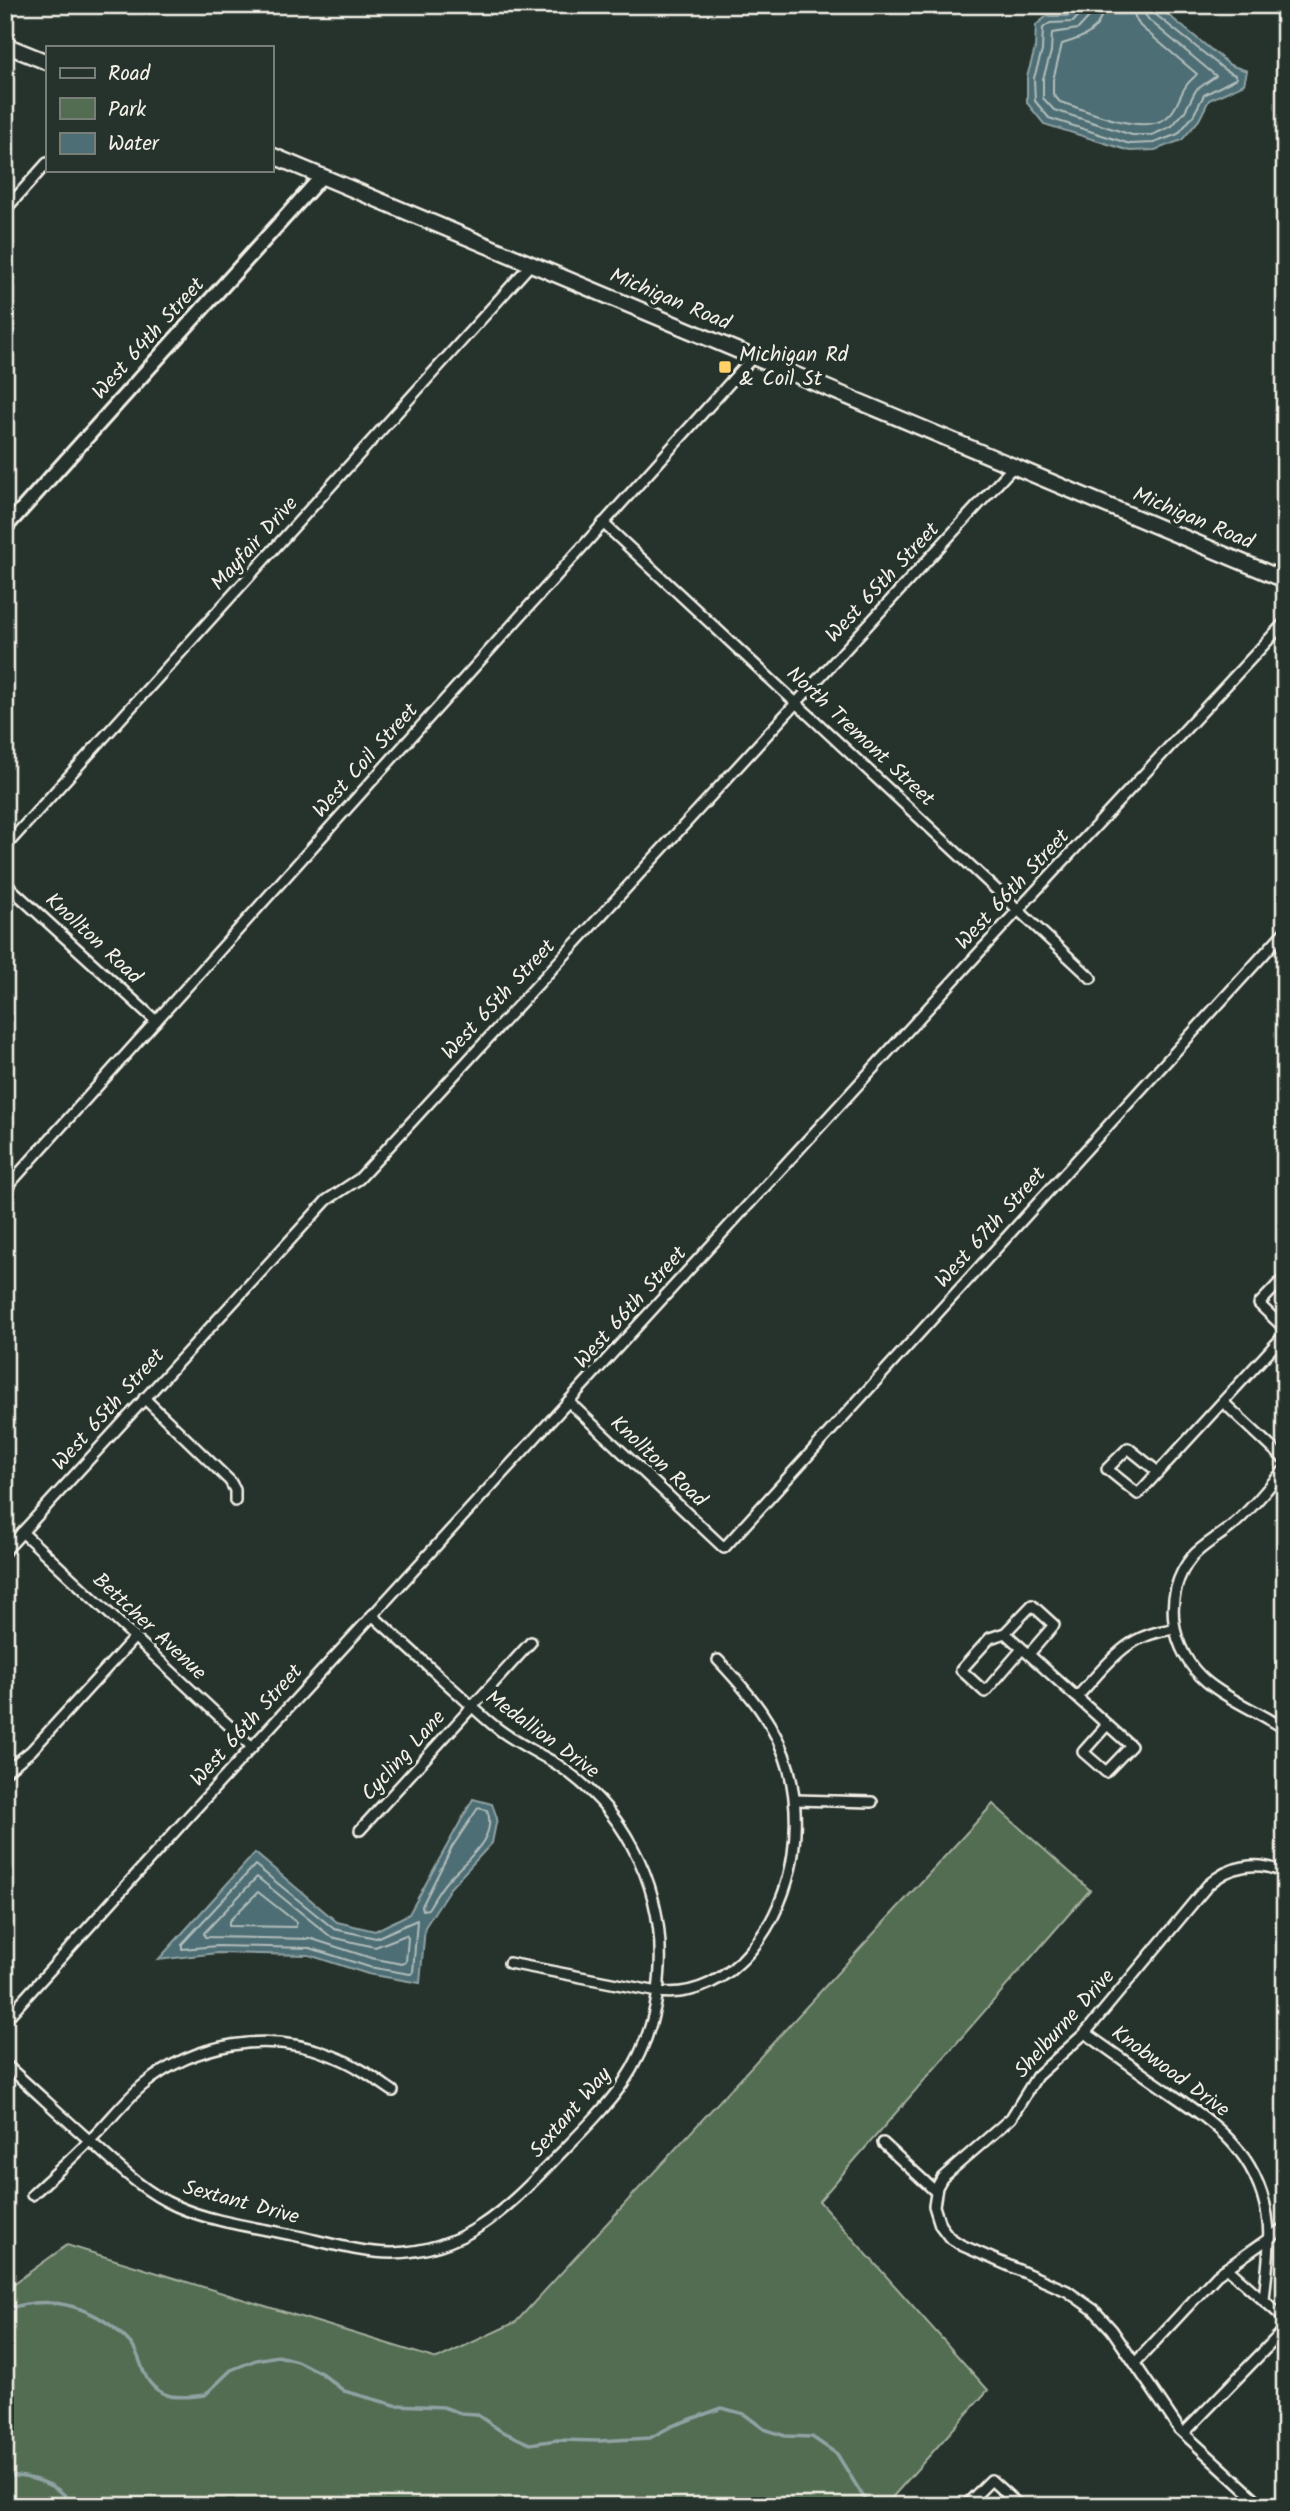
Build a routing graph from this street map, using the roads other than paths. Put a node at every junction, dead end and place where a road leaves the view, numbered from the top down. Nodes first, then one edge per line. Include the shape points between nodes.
1 (5, 45) edge
2 (46, 62) edge
3 (273, 156) edge
4 (46, 164) edge
5 (322, 176) junction
6 (5, 210) edge
7 (531, 264) junction
8 (753, 357) junction
9 (1013, 467) junction
10 (603, 523) junction
11 (5, 528) edge
12 (1285, 580) edge
13 (1285, 622) edge
14 (797, 702) junction
15 (5, 846) edge
16 (5, 883) edge
17 (1018, 910) junction
18 (1285, 931) edge
19 (1091, 978) dead end
20 (156, 1021) junction
21 (5, 1189) edge
22 (1285, 1284) edge
23 (1285, 1329) edge
24 (1285, 1335) edge
25 (144, 1398) junction
26 (569, 1402) junction
27 (1223, 1402) junction
28 (1285, 1460) edge
29 (1285, 1469) edge
30 (1158, 1472) junction
31 (235, 1501) dead end
32 (22, 1532) junction
33 (724, 1548) joint
34 (5, 1551) edge
35 (372, 1615) junction
36 (1175, 1629) junction
37 (1005, 1633) junction
38 (135, 1637) junction
39 (531, 1642) dead end
40 (1026, 1652) junction
41 (718, 1660) dead end
42 (1077, 1697) junction
43 (473, 1706) junction
44 (1107, 1725) junction
45 (1285, 1728) edge
46 (252, 1747) junction
47 (5, 1772) edge
48 (795, 1800) junction
49 (872, 1802) dead end
50 (360, 1830) dead end
51 (1285, 1873) edge
52 (509, 1963) dead end
53 (658, 1992) junction
54 (5, 2020) edge
55 (1085, 2033) junction
56 (5, 2064) edge
57 (393, 2091) dead end
58 (90, 2141) junction
59 (883, 2143) dead end
60 (936, 2192) junction
61 (32, 2195) dead end
62 (1285, 2227) edge
63 (472, 2232) joint
64 (1269, 2237) junction
65 (1227, 2269) junction
66 (1264, 2301) junction
67 (1285, 2319) edge
68 (1285, 2329) edge
69 (1135, 2363) junction
70 (1184, 2433) junction
71 (975, 2506) edge
72 (1020, 2506) edge
73 (1263, 2506) edge

1 - 2 main road
3 - 5 main road, Michigan Road
4 - 6 street
5 - 7 main road, Michigan Road
5 - 11 street, West 64th Street
7 - 8 main road, Michigan Road
7 - 15 street, Mayfair Drive
8 - 9 main road, Michigan Road
8 - 10 street, West Coil Street
9 - 12 main road, Michigan Road
9 - 14 street, West 65th Street
10 - 14 street, North Tremont Street
10 - 20 street, West Coil Street
13 - 17 street, West 66th Street
14 - 17 street, North Tremont Street
14 - 25 street, West 65th Street via 359,1179 327,1200
16 - 20 street, Knollton Road
17 - 19 street, North Tremont Street
17 - 26 street, West 66th Street
18 - 33 street, West 67th Street
20 - 21 street, West Coil Street
22 - 23 street via 1281,1281 1259,1304
24 - 27 street
25 - 31 street via 230,1481
25 - 32 street, West 65th Street
26 - 33 street, Knollton Road
26 - 35 street, West 66th Street
27 - 28 street
27 - 30 street
29 - 36 street via 1235,1524 1198,1551 1182,1571 1173,1598
30 - 30 street via 1128,1448 1107,1469 1138,1494
32 - 34 street, West 65th Street
32 - 38 street, Bettcher Avenue
35 - 43 street, Medallion Drive
35 - 46 street, West 66th Street
36 - 42 street via 1135,1639
36 - 45 street via 1181,1649 1207,1682
37 - 40 street
37 - 40 street via 1032,1605 1054,1625
37 - 40 street via 990,1638 961,1670 985,1692
38 - 46 street, Bettcher Avenue
38 - 47 street via 36,1746
39 - 43 street, Cycling Lane
40 - 42 street
41 - 48 street via 769,1722
42 - 44 street
43 - 50 street, Cycling Lane
43 - 53 street, Medallion Drive via 498,1728 576,1778 626,1835 643,1867 656,1911 661,1956
44 - 44 street via 1131,1746 1106,1772 1083,1752
46 - 54 street, West 66th Street
48 - 49 street
48 - 53 street via 795,1836 786,1882 753,1947 729,1973 708,1986
51 - 55 street, Shelburne Drive via 1257,1866 1216,1878
52 - 53 street
53 - 63 street, Sextant Way via 645,2040 622,2084 517,2199
55 - 60 street, Shelburne Drive via 1042,2070 1010,2118 942,2178
55 - 64 street, Knobwood Drive via 1232,2140 1259,2184
56 - 58 street, Sextant Drive
57 - 58 street via 315,2049 275,2042 234,2044 191,2056 155,2076
58 - 61 street
58 - 63 street, Sextant Drive via 148,2191 210,2217 389,2253 435,2247
59 - 60 street
60 - 69 street, Shelburne Drive via 934,2206 940,2225 953,2240 1067,2291 1090,2306
62 - 64 street
64 - 65 street
64 - 66 street, Knobwood Drive
65 - 66 street
65 - 69 street
66 - 67 street
68 - 70 street
69 - 70 street
70 - 73 street
71 - 72 street via 970,2501 990,2480

